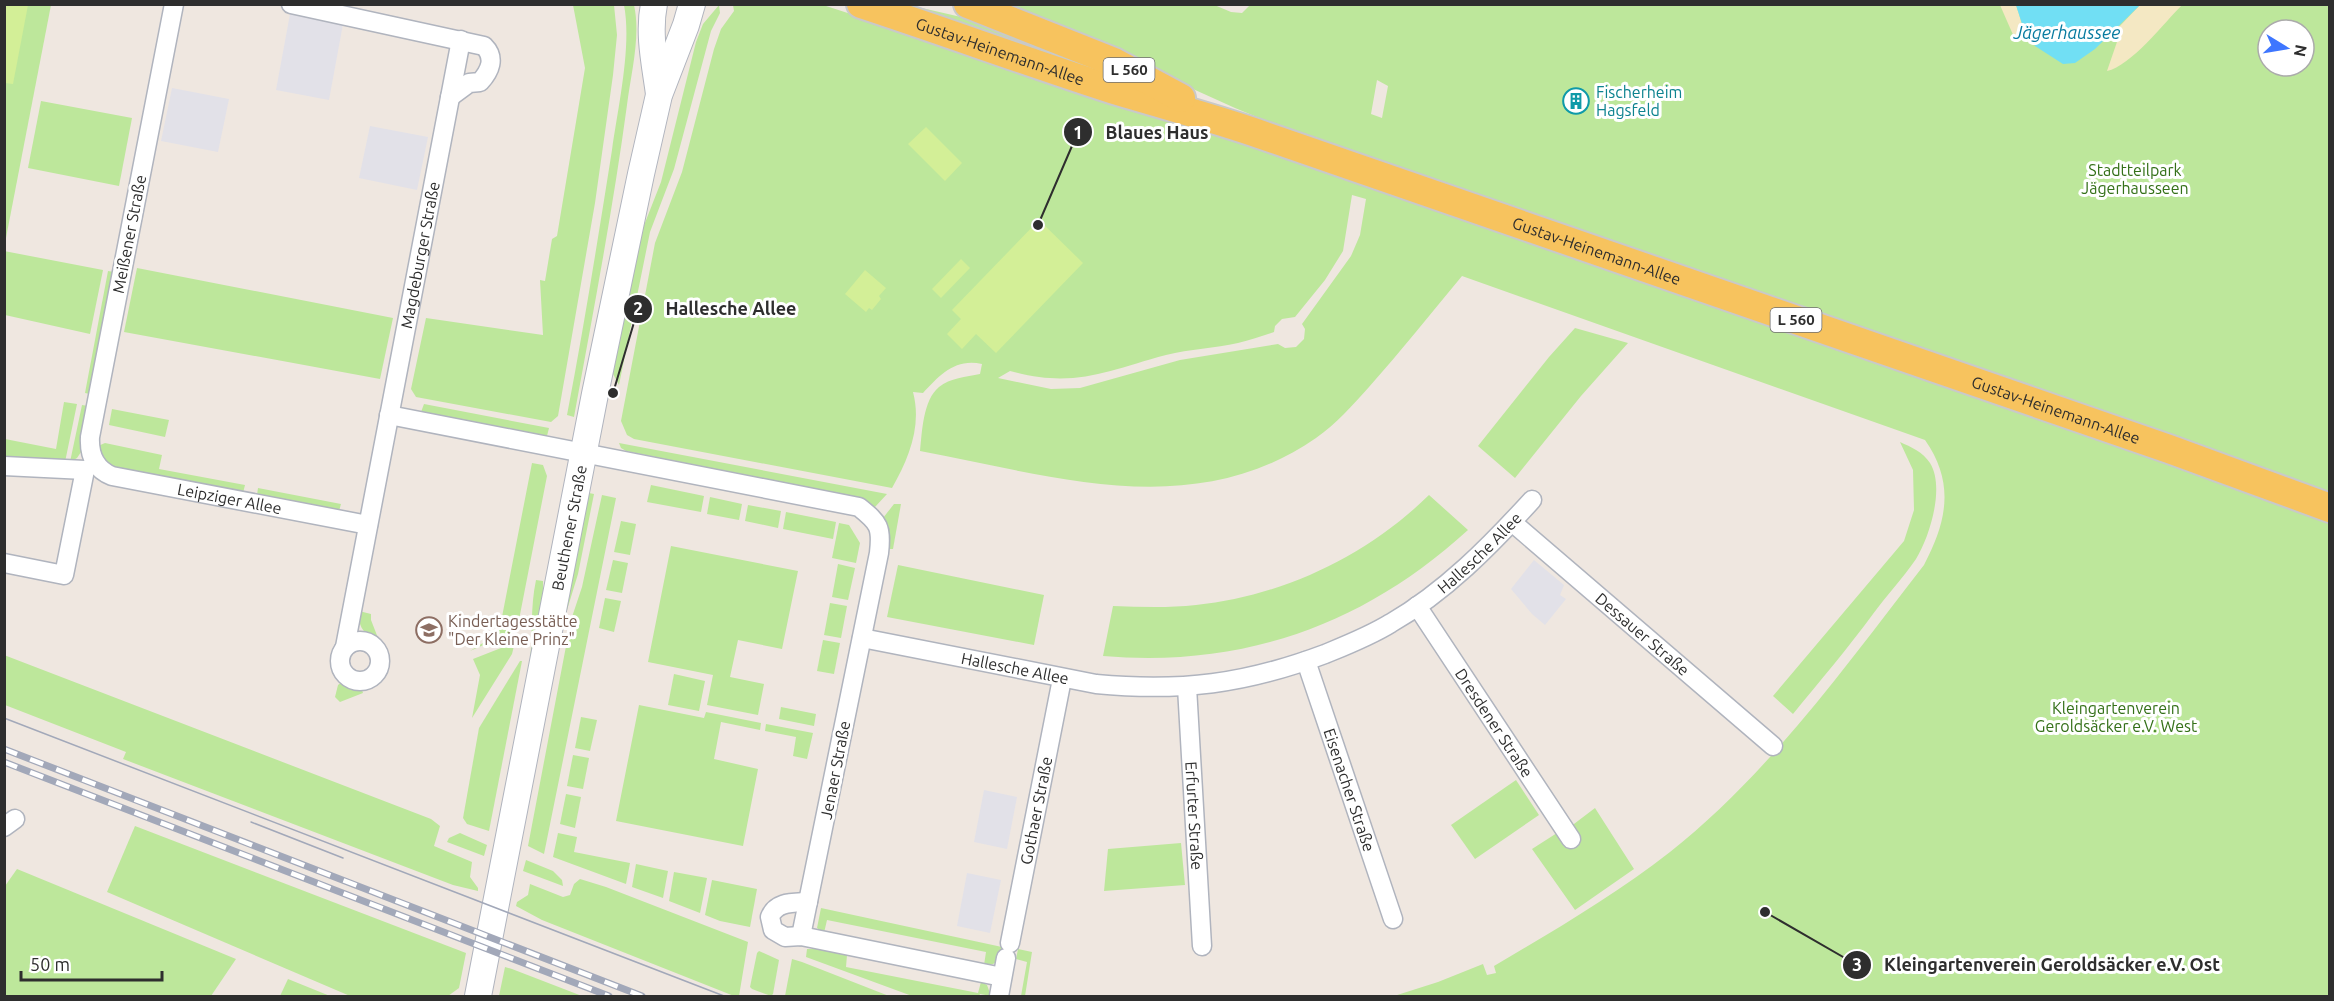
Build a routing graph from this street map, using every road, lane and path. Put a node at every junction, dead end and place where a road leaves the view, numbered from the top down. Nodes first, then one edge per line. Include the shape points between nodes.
1 (174, 4) edge
2 (291, 4) edge
3 (707, 4) edge
4 (861, 4) edge
5 (968, 4) edge
6 (650, 9) edge
7 (689, 15) edge
8 (461, 40) junction
9 (659, 95) junction
10 (450, 97) junction
11 (1205, 115) junction
12 (389, 415) junction
13 (584, 452) junction
14 (4, 466) edge
15 (89, 466) junction
16 (1532, 500) dead end
17 (2330, 508) edge
18 (1512, 522) junction
19 (368, 525) junction
20 (4, 563) edge
21 (1417, 606) junction
22 (862, 638) junction
23 (345, 647) dead end
24 (1306, 661) junction
25 (1062, 679) junction
26 (1187, 687) junction
27 (1773, 746) dead end
28 (1571, 839) dead end
29 (808, 902) junction
30 (1393, 919) dead end
31 (801, 936) junction
32 (1202, 945) dead end
33 (1002, 978) junction
34 (478, 996) edge
35 (999, 996) edge

1 - 15 street, Meißener Straße via 90,437
2 - 8 street
3 - 7 main road
4 - 11 main road, Gustav-Heinemann-Allee / L 560 via 1117,91
5 - 11 main road, L 560 via 1114,62 1175,93
6 - 9 main road, Beuthener Straße
7 - 9 main road, Beuthener Straße
8 - 10 street, Magdeburger Straße
8 - 10 street via 484,46 490,52 491,63 480,82 469,83
9 - 13 main road, Beuthener Straße
10 - 12 street, Magdeburger Straße
11 - 17 main road, Gustav-Heinemann-Allee / L 560
12 - 13 street
12 - 19 street, Magdeburger Straße
13 - 22 street via 859,507 874,518 881,532
13 - 34 main road, Beuthener Straße
14 - 15 street, Leipziger Allee
15 - 19 street, Leipziger Allee via 112,476
15 - 20 street, Meißener Straße via 64,575
16 - 18 street, Hallesche Allee
18 - 21 street, Hallesche Allee via 1467,567
18 - 27 street, Dessauer Straße
19 - 23 street, Magdeburger Straße
21 - 24 street, Hallesche Allee via 1367,636
21 - 28 street, Dresdener Straße
22 - 25 street, Hallesche Allee
22 - 29 street, Jenaer Straße
24 - 26 street, Hallesche Allee via 1248,678
24 - 30 street, Eisenacher Straße
25 - 26 street, Hallesche Allee via 1128,687
25 - 33 street, Gothaer Straße
26 - 32 street, Erfurter Straße
29 - 31 street, Jenaer Straße
29 - 31 street via 780,906 770,917 771,926 780,935
31 - 33 street
33 - 35 street, Gothaer Straße

